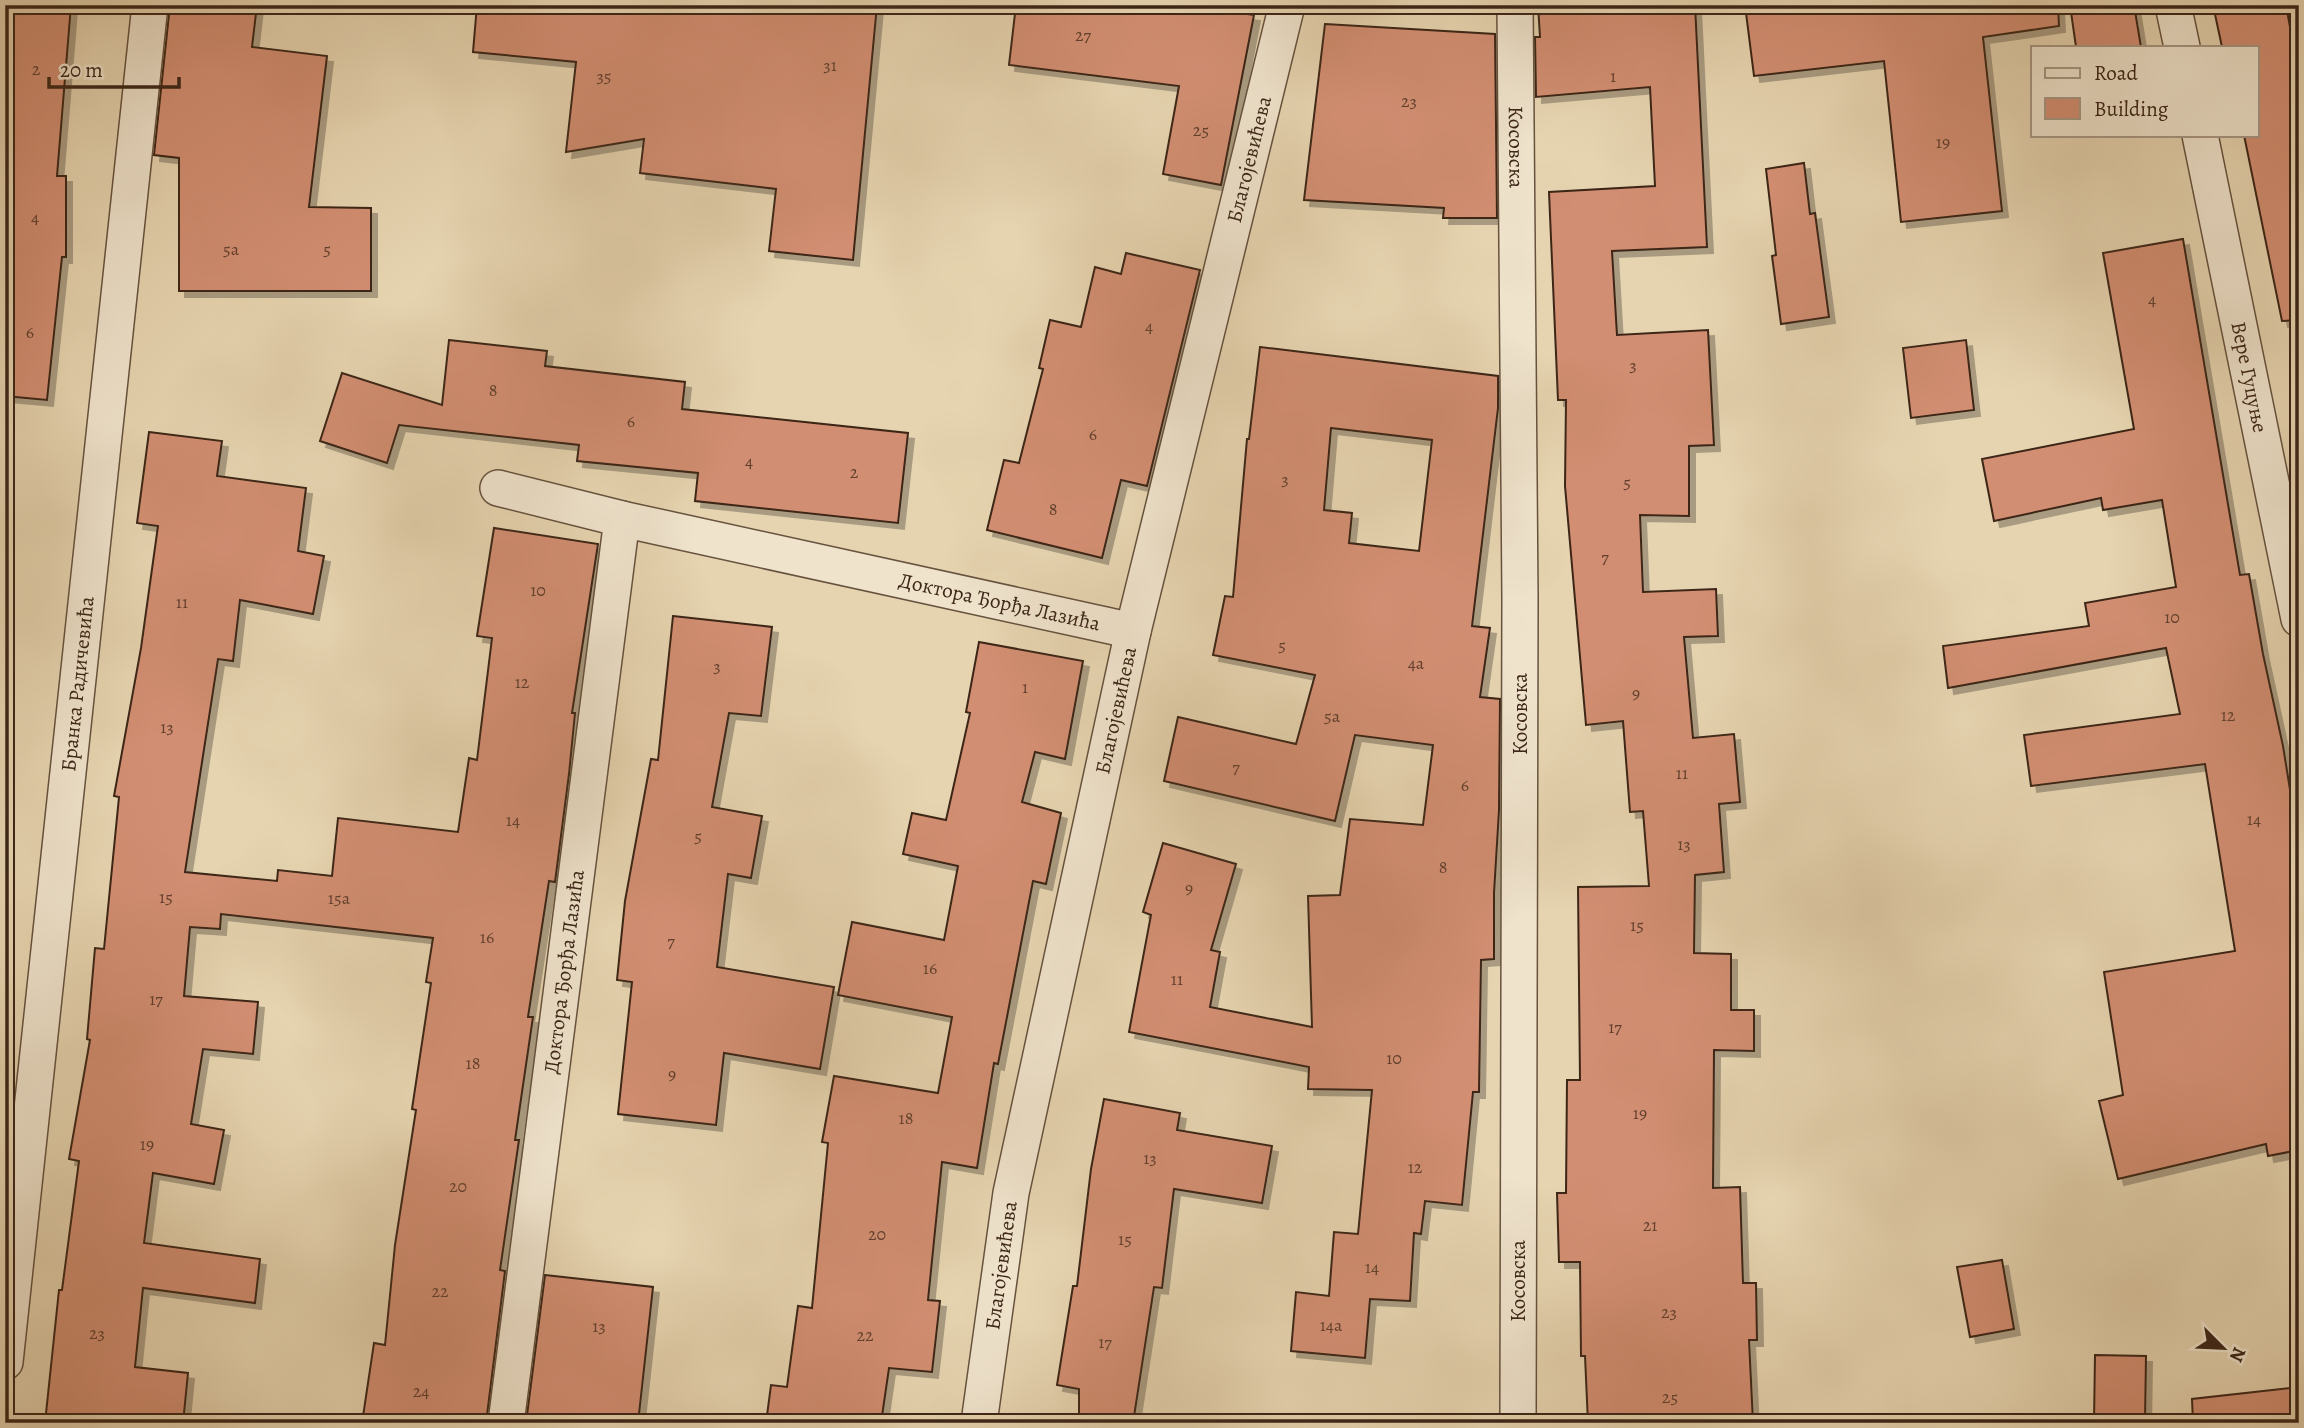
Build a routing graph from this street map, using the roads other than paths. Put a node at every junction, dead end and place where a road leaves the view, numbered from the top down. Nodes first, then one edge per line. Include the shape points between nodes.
1 (150, 5) edge
2 (1287, 5) edge
3 (1515, 5) edge
4 (2174, 5) edge
5 (2182, 46) edge
6 (2200, 136) edge
7 (498, 488) dead end
8 (622, 519) junction
9 (2299, 619) edge
10 (1133, 631) junction
11 (5, 1362) edge
12 (506, 1423) edge
13 (979, 1423) edge
14 (1518, 1423) edge

1 - 11 street, Бранка Радичевића
2 - 10 street, Благојевићева
3 - 14 street, Косовска via 1520,598
4 - 5 street
6 - 9 street, Вере Гуцуње
7 - 8 street, Доктора Ђорђа Лазића
8 - 10 street, Доктора Ђорђа Лазића
8 - 12 street, Доктора Ђорђа Лазића
10 - 13 street, Благојевићева via 1011,1193

